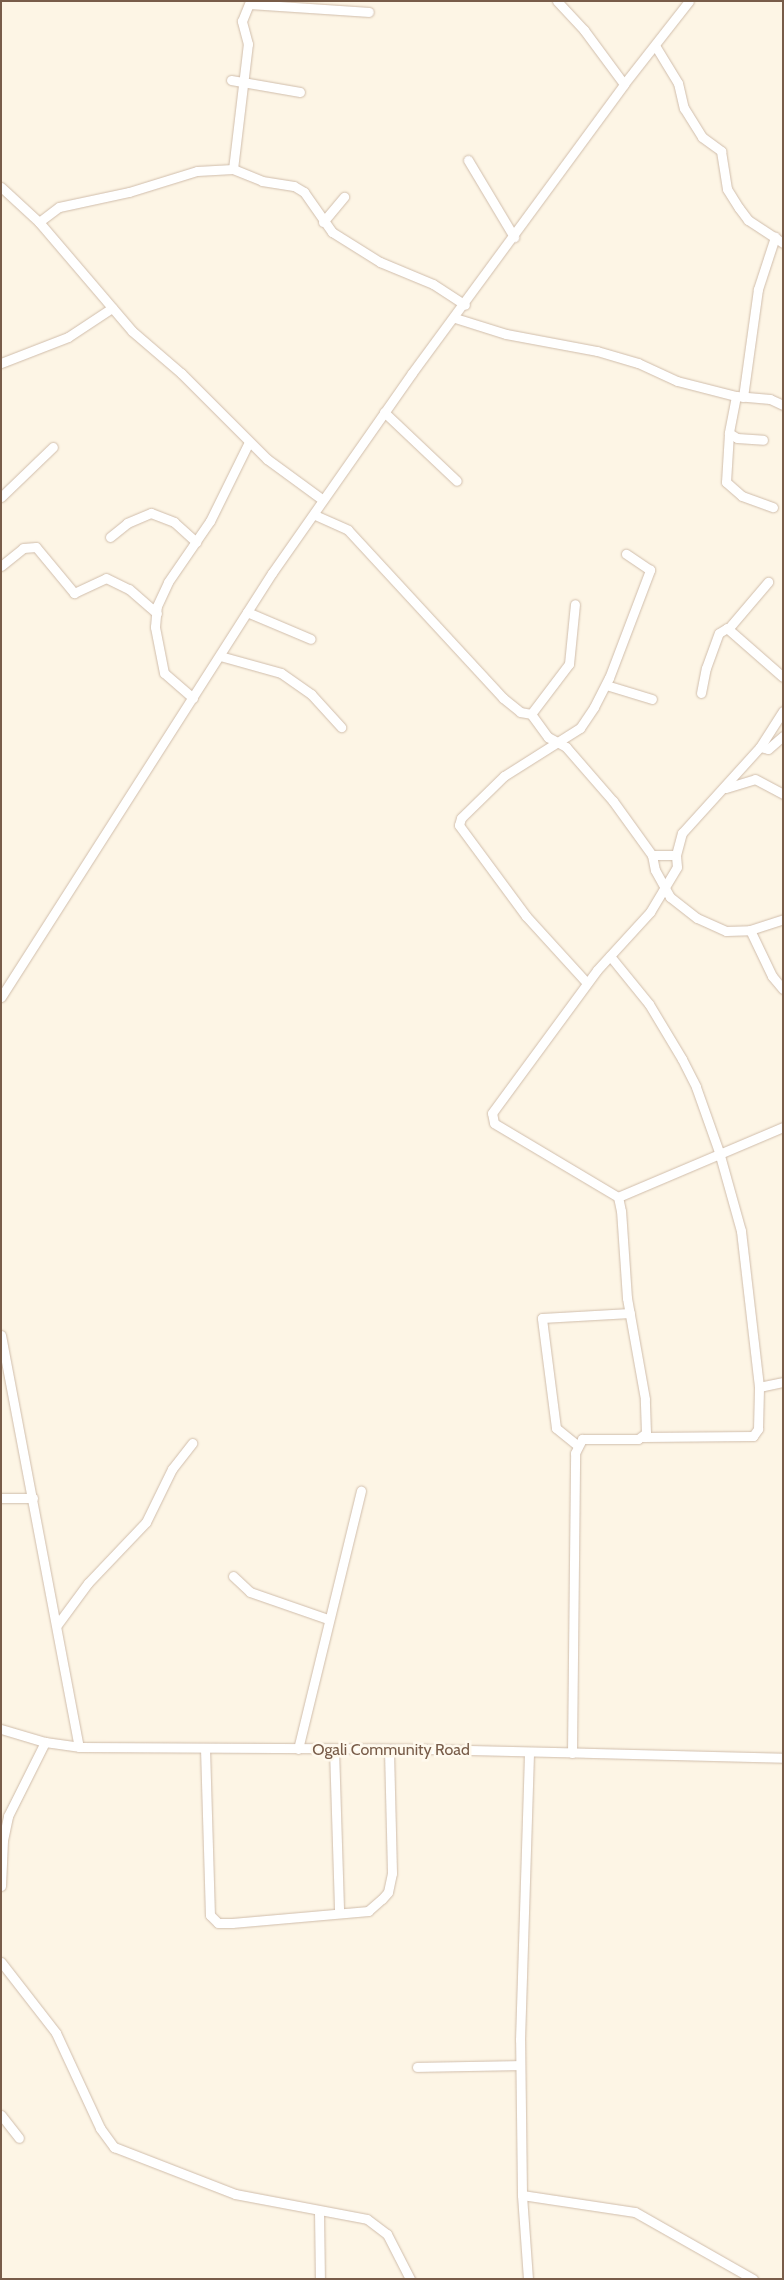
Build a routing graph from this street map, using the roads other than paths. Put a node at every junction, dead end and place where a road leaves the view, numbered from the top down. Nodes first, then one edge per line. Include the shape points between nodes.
1 (557, 1) edge
2 (689, 1) edge
3 (250, 3) edge
4 (369, 12) dead end
5 (656, 47) junction
6 (231, 80) dead end
7 (242, 80) junction
8 (624, 84) junction
9 (300, 92) dead end
10 (468, 160) dead end
11 (234, 169) junction
12 (1, 187) edge
13 (344, 198) dead end
14 (39, 222) junction
15 (323, 222) junction
16 (514, 237) junction
17 (779, 240) edge
18 (465, 305) junction
19 (112, 308) junction
20 (455, 318) junction
21 (1, 363) edge
22 (739, 396) junction
23 (783, 405) edge
24 (384, 412) junction
25 (729, 433) junction
26 (763, 440) dead end
27 (249, 442) junction
28 (53, 447) dead end
29 (457, 481) dead end
30 (2, 494) edge
31 (323, 500) junction
32 (773, 507) dead end
33 (315, 515) junction
34 (110, 537) dead end
35 (196, 542) junction
36 (626, 554) dead end
37 (1, 566) edge
38 (768, 582) dead end
39 (575, 604) dead end
40 (247, 612) junction
41 (157, 613) junction
42 (728, 629) junction
43 (311, 639) dead end
44 (220, 656) junction
45 (783, 677) edge
46 (606, 685) junction
47 (701, 692) dead end
48 (192, 698) junction
49 (652, 699) dead end
50 (783, 710) edge
51 (531, 714) junction
52 (341, 727) dead end
53 (783, 736) edge
54 (554, 742) junction
55 (760, 748) junction
56 (721, 790) junction
57 (783, 794) edge
58 (652, 855) junction
59 (676, 855) junction
60 (664, 888) junction
61 (783, 919) edge
62 (750, 930) junction
63 (610, 956) junction
64 (587, 983) junction
65 (783, 989) edge
66 (1, 997) edge
67 (783, 1127) edge
68 (719, 1152) junction
69 (618, 1197) junction
70 (630, 1313) junction
71 (1, 1335) edge
72 (3, 1352) edge
73 (783, 1382) edge
74 (759, 1387) junction
75 (643, 1437) junction
76 (192, 1444) dead end
77 (576, 1446) junction
78 (360, 1491) dead end
79 (1, 1498) edge
80 (33, 1498) junction
81 (233, 1576) dead end
82 (328, 1619) junction
83 (57, 1625) junction
84 (1, 1728) edge
85 (44, 1742) junction
86 (79, 1747) junction
87 (205, 1748) junction
88 (298, 1750) junction
89 (334, 1750) junction
90 (389, 1750) junction
91 (529, 1752) junction
92 (572, 1753) junction
93 (783, 1758) edge
94 (1, 1886) edge
95 (340, 1912) junction
96 (1, 1962) edge
97 (520, 2065) junction
98 (417, 2067) dead end
99 (1, 2115) edge
100 (19, 2138) dead end
101 (522, 2195) junction
102 (319, 2211) junction
103 (320, 2279) edge
104 (410, 2279) edge
105 (528, 2279) edge
106 (753, 2279) edge

1 - 8 street via 584,30
2 - 5 street
3 - 4 street
3 - 7 street via 242,21 248,44
5 - 8 street
5 - 17 street via 678,83 684,108 702,137 721,150 727,188 739,208 748,220
6 - 7 street
7 - 9 street
7 - 11 street
8 - 16 street
10 - 16 street
11 - 14 street via 197,171 129,192 59,207
11 - 15 street via 262,181 294,186 304,192
12 - 14 street
13 - 15 street
14 - 19 street
15 - 18 street via 332,232 380,262 433,284
16 - 18 street
17 - 22 street via 758,289
18 - 20 street
19 - 21 street via 68,337
19 - 27 street
20 - 22 street via 506,334 597,351 638,363 677,381
20 - 24 street
22 - 23 street
22 - 25 street
24 - 29 street
24 - 31 street
25 - 26 street via 736,438
25 - 32 street via 726,482 742,496
27 - 31 street via 288,477
27 - 35 street via 210,521
28 - 30 street
31 - 33 street
33 - 40 street
33 - 51 street via 348,530 503,698 520,712
34 - 35 street via 126,523 151,513 174,522
35 - 41 street via 168,582
36 - 46 street via 650,570
37 - 41 street via 23,548 36,547 74,594 106,578 129,589
38 - 42 street
39 - 51 street via 569,664
40 - 43 street
40 - 44 street
41 - 48 street via 155,627 164,673
42 - 45 street
42 - 47 street via 719,633
44 - 48 street
44 - 52 street via 280,673 311,694
46 - 49 street
46 - 54 street via 580,728
48 - 66 street
50 - 55 street
51 - 54 street
53 - 55 street via 768,749
54 - 58 street via 566,747 590,773
54 - 64 street via 504,776 461,818 459,825 526,916
55 - 56 street
56 - 57 street via 755,779
56 - 59 street via 682,833
58 - 59 street
58 - 60 street via 654,870
59 - 60 street via 677,867
60 - 62 street via 670,898 697,918 726,931
60 - 63 street via 650,912
61 - 62 street
62 - 65 street via 772,976
63 - 64 street
63 - 68 street via 649,1004 682,1059 696,1087
64 - 69 street via 496,1106 492,1118 494,1123
67 - 68 street
68 - 69 street
68 - 74 street via 741,1231
69 - 70 street
70 - 75 street via 644,1399 646,1433
70 - 77 street via 542,1318 556,1428
71 - 72 street
72 - 80 street
73 - 74 street
74 - 75 street via 758,1429 753,1436
75 - 77 street via 582,1439
76 - 83 street via 172,1469 146,1522 88,1583
77 - 92 street
78 - 82 street
79 - 80 street
80 - 83 street
81 - 82 street via 250,1592
82 - 88 street via 326,1641
83 - 86 street
84 - 85 street, Ogali Community Road
85 - 86 street, Ogali Community Road
85 - 94 street via 8,1816 3,1840
86 - 87 street, Ogali Community Road
87 - 88 street, Ogali Community Road
87 - 95 street via 212,1920 232,1923
88 - 89 street, Ogali Community Road
89 - 90 street, Ogali Community Road
89 - 95 street
90 - 91 street, Ogali Community Road
90 - 95 street via 390,1887 372,1909
91 - 92 street, Ogali Community Road
91 - 97 street
92 - 93 street, Ogali Community Road
96 - 102 street via 56,2033 100,2128 114,2147 235,2194
97 - 98 street
97 - 101 street
99 - 100 street
101 - 105 street
101 - 106 street via 635,2212
102 - 103 street
102 - 104 street via 375,2223 388,2234

